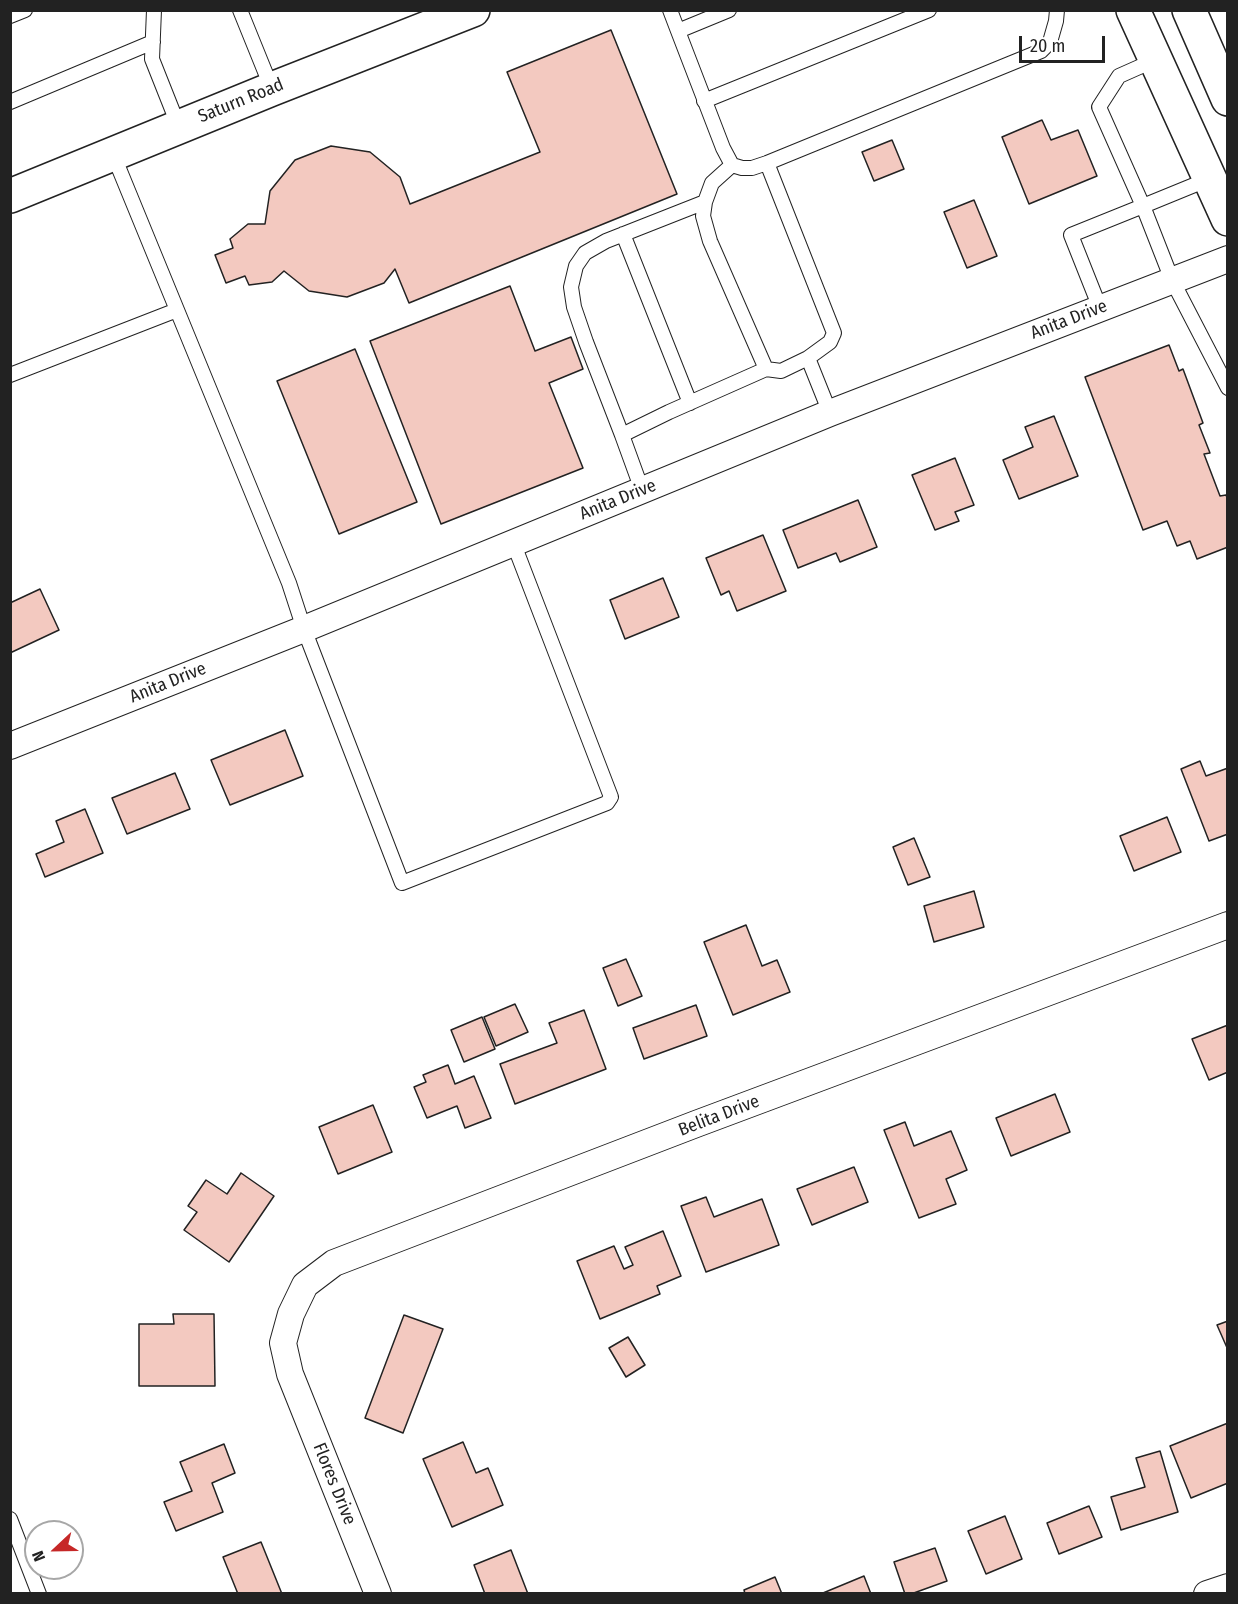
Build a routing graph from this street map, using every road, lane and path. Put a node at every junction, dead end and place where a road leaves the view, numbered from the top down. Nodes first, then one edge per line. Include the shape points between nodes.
1 (25, 10) edge
2 (154, 10) edge
3 (240, 10) edge
4 (473, 10) edge
5 (670, 10) edge
6 (729, 10) edge
7 (929, 10) edge
8 (1057, 10) edge
9 (1133, 10) edge
10 (1189, 10) edge
11 (10, 16) edge
12 (678, 31) junction
13 (153, 42) junction
14 (1155, 60) junction
15 (272, 89) junction
16 (1227, 99) edge
17 (704, 101) junction
18 (10, 102) edge
19 (179, 127) junction
20 (112, 154) junction
21 (767, 164) junction
22 (732, 165) junction
23 (1209, 180) junction
24 (10, 196) edge
25 (705, 202) junction
26 (1143, 206) junction
27 (1227, 219) edge
28 (622, 234) junction
29 (1227, 259) edge
30 (1172, 280) junction
31 (1100, 308) junction
32 (177, 310) junction
33 (808, 358) junction
34 (766, 369) junction
35 (10, 375) edge
36 (1227, 388) edge
37 (690, 403) junction
38 (830, 413) junction
39 (622, 435) junction
40 (642, 490) junction
41 (513, 542) junction
42 (304, 628) junction
43 (10, 746) edge
44 (1227, 925) edge
45 (290, 1374) joint
46 (10, 1519) edge
47 (1227, 1587) edge
48 (39, 1593) edge
49 (378, 1593) edge
50 (1207, 1593) edge

1 - 11 lane
2 - 13 lane
3 - 15 lane
4 - 15 street, Saturn Road
5 - 12 lane
6 - 12 lane
7 - 17 lane
8 - 21 lane via 1050,42 1041,51
9 - 14 street
10 - 16 street
12 - 17 lane
13 - 18 lane
13 - 19 lane via 152,59
14 - 23 street
14 - 26 lane via 1119,76 1099,107
15 - 19 street, Saturn Road
17 - 22 lane
19 - 20 street, Saturn Road
20 - 24 street, Saturn Road
20 - 32 lane
21 - 22 lane via 752,168
21 - 33 lane via 834,333 830,342
22 - 25 lane via 712,183
23 - 26 lane
23 - 27 street
25 - 28 lane
25 - 34 lane via 703,216 710,241
26 - 30 lane
26 - 31 lane via 1071,235
28 - 37 lane
28 - 39 lane via 585,253 576,266 571,287 586,342
29 - 30 street, Anita Drive
30 - 31 street, Anita Drive
30 - 36 lane
31 - 38 street, Anita Drive
32 - 35 lane
32 - 42 lane
33 - 34 lane via 781,371
33 - 38 lane
34 - 37 lane
37 - 39 lane
38 - 40 street, Anita Drive
39 - 40 lane
40 - 41 street, Anita Drive
41 - 42 street, Anita Drive
41 - 42 lane via 611,797 607,803 402,883
42 - 43 street, Anita Drive
44 - 45 street, Belita Drive via 334,1263 305,1285 291,1314 283,1343
45 - 49 street, Flores Drive
46 - 48 lane
47 - 50 street

